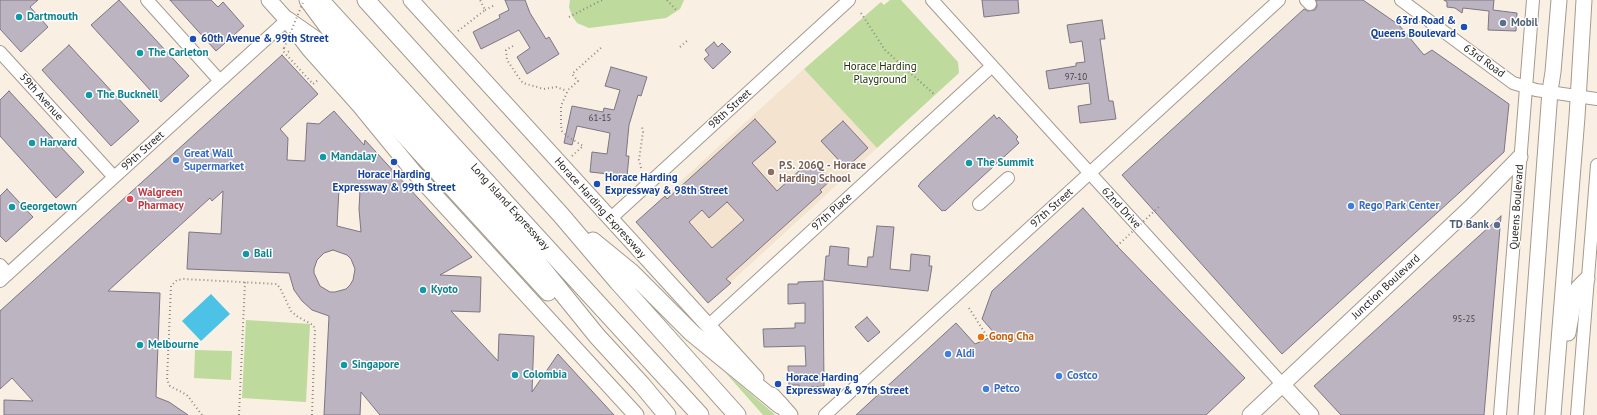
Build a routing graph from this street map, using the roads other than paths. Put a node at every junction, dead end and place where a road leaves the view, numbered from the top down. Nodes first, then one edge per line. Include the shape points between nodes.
1 (147, 0) edge
2 (269, 0) edge
3 (308, 0) edge
4 (320, 0) edge
5 (366, 0) edge
6 (411, 0) edge
7 (850, 0) edge
8 (932, 0) edge
9 (1279, 0) edge
10 (1401, 0) edge
11 (1534, 0) edge
12 (1559, 0) edge
13 (1584, 0) edge
14 (287, 20) junction
15 (0, 52) edge
16 (992, 66) junction
17 (220, 82) junction
18 (1526, 87) junction
19 (1550, 91) junction
20 (1578, 95) junction
21 (1597, 99) edge
22 (1520, 157) junction
23 (1597, 165) edge
24 (1090, 173) junction
25 (114, 177) junction
26 (1008, 178) dead end
27 (979, 204) dead end
28 (561, 215) junction
29 (610, 219) junction
30 (0, 265) edge
31 (4, 278) edge
32 (1587, 279) junction
33 (708, 326) junction
34 (1556, 383) junction
35 (1283, 385) junction
36 (785, 410) edge
37 (636, 415) edge
38 (663, 415) edge
39 (667, 415) edge
40 (700, 415) edge
41 (737, 415) edge
42 (825, 415) edge
43 (1250, 415) edge
44 (1311, 415) edge
45 (1500, 415) edge
46 (1526, 415) edge
47 (1553, 415) edge
48 (1577, 415) edge

1 - 17 street
2 - 14 main road
3 - 39 highway via 331,31 508,226 597,336
4 - 40 highway, Long Island Expressway
5 - 28 highway
6 - 29 main road, Horace Harding Expressway
7 - 29 street, 98th Street
8 - 16 street, 62nd Drive
9 - 24 street, 97th Street
10 - 18 street, 63rd Road via 1513,82
11 - 18 street, Queens Boulevard
12 - 19 main road
13 - 20 main road
14 - 17 street, 99th Street
14 - 37 main road via 413,171
14 - 38 highway via 320,43 637,390
15 - 25 street, 59th Avenue
16 - 24 street, 62nd Drive
16 - 33 street, 97th Place
17 - 25 street, 99th Street
18 - 19 street, 63rd Road
18 - 22 street, Queens Boulevard
19 - 20 street, 63rd Road
19 - 46 main road
20 - 21 street, 63rd Road
20 - 34 main road
22 - 35 main road, Junction Boulevard via 1471,207
22 - 45 street, Queens Boulevard
23 - 32 street
24 - 35 street, 62nd Drive
24 - 42 street, 97th Street
25 - 31 street, 99th Street
26 - 27 street
28 - 36 highway via 631,272 692,333
28 - 41 highway
29 - 33 main road, Horace Harding Expressway
30 - 31 street
32 - 34 main road via 1575,293 1566,348
32 - 48 street
33 - 36 main road, Horace Harding Expressway
34 - 47 main road
35 - 43 main road, Junction Boulevard
35 - 44 main road, 62nd Drive

